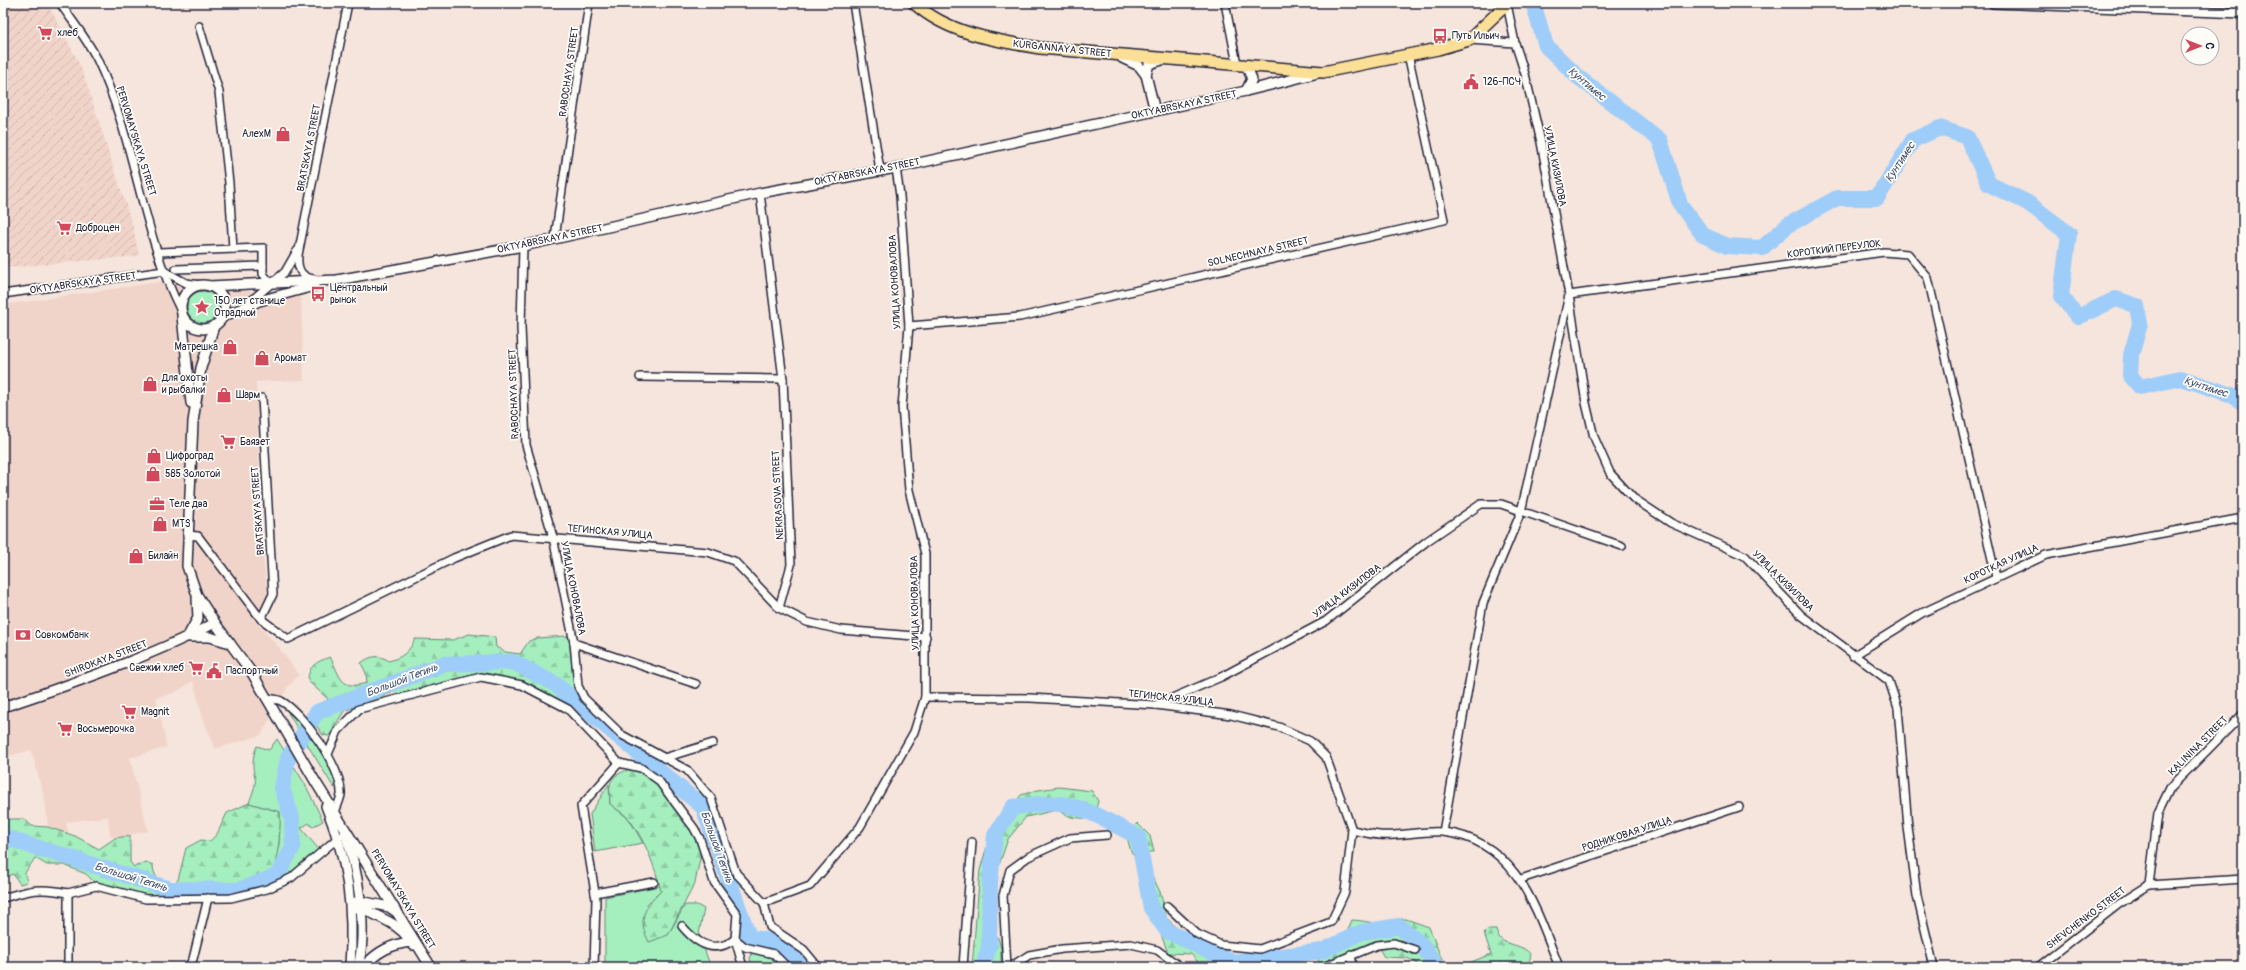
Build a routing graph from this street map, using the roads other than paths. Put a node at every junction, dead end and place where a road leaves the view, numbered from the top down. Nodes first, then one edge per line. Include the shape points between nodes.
1 (60, 3) edge
2 (348, 3) edge
3 (589, 3) edge
4 (853, 3) edge
5 (914, 3) edge
6 (1225, 3) edge
7 (1993, 3) edge
8 (1507, 4) edge
9 (2243, 13) edge
10 (199, 26) dead end
11 (1469, 40) junction
12 (1515, 44) junction
13 (1408, 54) junction
14 (1113, 55) junction
15 (1172, 58) junction
16 (1242, 64) junction
17 (1323, 72) junction
18 (1146, 75) junction
19 (1246, 92) junction
20 (1154, 111) junction
21 (896, 168) junction
22 (880, 170) junction
23 (760, 193) junction
24 (555, 238) junction
25 (300, 245) junction
26 (524, 246) junction
27 (233, 249) junction
28 (159, 252) junction
29 (263, 266) junction
30 (176, 269) dead end
31 (164, 271) junction
32 (337, 280) junction
33 (324, 281) junction
34 (272, 284) junction
35 (205, 285) junction
36 (3, 294) edge
37 (1569, 295) junction
38 (246, 305) junction
39 (181, 312) junction
40 (222, 317) junction
41 (214, 326) junction
42 (909, 326) junction
43 (640, 377) dead end
44 (783, 379) junction
45 (262, 398) dead end
46 (193, 422) junction
47 (1521, 512) junction
48 (2243, 518) edge
49 (187, 535) junction
50 (553, 537) junction
51 (1622, 546) dead end
52 (1996, 577) junction
53 (197, 595) junction
54 (779, 608) junction
55 (261, 619) junction
56 (215, 623) junction
57 (926, 637) junction
58 (187, 638) junction
59 (230, 643) junction
60 (574, 643) junction
61 (1853, 656) junction
62 (696, 684) dead end
63 (925, 697) junction
64 (266, 698) junction
65 (1156, 705) junction
66 (3, 707) edge
67 (2243, 714) edge
68 (713, 742) dead end
69 (328, 754) junction
70 (664, 758) junction
71 (619, 763) junction
72 (315, 780) junction
73 (1739, 807) dead end
74 (335, 812) junction
75 (1352, 830) junction
76 (1443, 832) junction
77 (1107, 835) dead end
78 (339, 837) junction
79 (972, 842) dead end
80 (2243, 879) edge
81 (1521, 880) junction
82 (654, 882) dead end
83 (2149, 885) junction
84 (348, 889) junction
85 (68, 892) junction
86 (595, 893) junction
87 (3, 898) edge
88 (208, 898) junction
89 (764, 904) junction
90 (359, 905) junction
91 (1168, 906) dead end
92 (400, 914) junction
93 (682, 926) dead end
94 (351, 929) junction
95 (735, 939) junction
96 (411, 942) junction
97 (1415, 950) dead end
98 (1351, 954) junction
99 (430, 964) edge
100 (1181, 966) edge
101 (68, 967) edge
102 (188, 967) edge
103 (350, 967) edge
104 (358, 967) edge
105 (363, 967) edge
106 (594, 967) edge
107 (743, 967) edge
108 (787, 967) edge
109 (818, 967) edge
110 (963, 967) edge
111 (1009, 967) edge
112 (1323, 967) edge
113 (1353, 967) edge
114 (1559, 967) edge
115 (1934, 967) edge
116 (2038, 967) edge

1 - 28 street, PERVOMAYSKAYA STREET via 96,58 114,102
2 - 25 street, BRATSKAYA STREET
3 - 24 street, RABOCHAYA STREET
4 - 22 street
5 - 14 main road, KURGANNAYA STREET via 942,22 979,36 1040,48
6 - 16 street
7 - 9 street
8 - 11 main road, OKTYABRSKAYA STREET
8 - 12 street, УЛИЦА КИЗИЛОВА
10 - 27 street via 219,92 230,183
11 - 12 street
11 - 13 main road, OKTYABRSKAYA STREET
12 - 37 street, УЛИЦА КИЗИЛОВА via 1541,142
13 - 17 main road, OKTYABRSKAYA STREET
13 - 42 street, SOLNECHNAYA STREET via 1444,220 1020,318
14 - 15 main road, KURGANNAYA STREET
14 - 18 street via 1130,60
15 - 16 main road, KURGANNAYA STREET
15 - 18 street, KURGANNAYA STREET via 1149,64
16 - 17 main road, KURGANNAYA STREET
16 - 19 street via 1252,79
17 - 19 street, OKTYABRSKAYA STREET
18 - 20 street
19 - 20 street, OKTYABRSKAYA STREET
20 - 21 street, OKTYABRSKAYA STREET
21 - 22 street, OKTYABRSKAYA STREET
21 - 42 street, УЛИЦА КОНОВАЛОВА
22 - 23 street, OKTYABRSKAYA STREET
23 - 24 street, OKTYABRSKAYA STREET
23 - 44 street, NEKRASOVA STREET
24 - 26 street, OKTYABRSKAYA STREET
25 - 33 street, BRATSKAYA STREET via 300,272 311,279
25 - 34 street via 285,272
26 - 32 street, OKTYABRSKAYA STREET
26 - 50 street, RABOCHAYA STREET via 521,327 526,445
27 - 28 street
27 - 29 street via 263,248
28 - 31 street, PERVOMAYSKAYA STREET
29 - 30 street
29 - 34 street via 263,274
31 - 35 street via 186,283
31 - 36 street, OKTYABRSKAYA STREET
31 - 39 street, PERVOMAYSKAYA STREET
32 - 33 street, OKTYABRSKAYA STREET
32 - 38 street
33 - 34 street, OKTYABRSKAYA STREET
34 - 35 street, OKTYABRSKAYA STREET
34 - 38 street
35 - 39 street via 188,290 181,302
35 - 40 street via 220,294 225,306
37 - 47 street, УЛИЦА КИЗИЛОВА
37 - 52 street, КОРОТКИЙ ПЕРЕУЛОК via 1884,252 1908,254 1928,278
37 - 61 street, УЛИЦА КИЗИЛОВА via 1586,403 1594,437 1610,473 1633,498 1671,523 1745,556 1801,615
38 - 40 street
39 - 41 street via 190,326 197,329 204,330
39 - 46 street
40 - 41 street
41 - 46 street via 201,368
42 - 57 street, УЛИЦА КОНОВАЛОВА via 902,407 909,490 925,554
43 - 44 street
44 - 54 street, NEKRASOVA STREET via 791,565
45 - 55 street, BRATSKAYA STREET via 273,594
46 - 49 street, PERVOMAYSKAYA STREET
47 - 51 street, УЛИЦА КИЗИЛОВА
47 - 65 street, УЛИЦА КИЗИЛОВА via 1501,504 1481,504 1427,540 1326,621 1221,677
47 - 76 street, УЛИЦА КИЗИЛОВА via 1483,603
48 - 52 street, КОРОТКАЯ УЛИЦА via 2046,555
49 - 53 street, PERVOMAYSKAYA STREET via 187,566
49 - 55 street via 198,536
50 - 54 street, ТЕГИНСКАЯ УЛИЦА via 708,552 734,561
50 - 55 street, ТЕГИНСКАЯ УЛИЦА via 511,535 454,558 288,640
50 - 60 street, УЛИЦА КОНОВАЛОВА
52 - 61 street, КОРОТКАЯ УЛИЦА via 1922,613
53 - 56 street, PERVOMAYSKAYA STREET
53 - 58 street via 198,618
54 - 57 street, ТЕГИНСКАЯ УЛИЦА via 807,622 841,630
56 - 58 street, SHIROKAYA STREET
56 - 59 street, PERVOMAYSKAYA STREET
57 - 63 street, УЛИЦА КОНОВАЛОВА
58 - 59 street via 210,637
58 - 66 street, SHIROKAYA STREET via 88,679
59 - 64 street, PERVOMAYSKAYA STREET
60 - 62 street, УЛИЦА КОНОВАЛОВА
60 - 70 street, УЛИЦА КОНОВАЛОВА via 578,686 584,698 622,735
61 - 115 street, УЛИЦА КИЗИЛОВА via 1889,681 1898,708 1908,827 1917,896
63 - 65 street, ТЕГИНСКАЯ УЛИЦА via 1030,698
63 - 89 street, УЛИЦА КОНОВАЛОВА via 914,732 860,827 810,886
64 - 69 street via 281,701 297,715
64 - 72 street, PERVOMAYSKAYA STREET
65 - 75 street, ТЕГИНСКАЯ УЛИЦА via 1231,715 1279,727 1310,741 1326,757
67 - 83 street, KALININA STREET via 2170,788 2158,813
68 - 70 street
69 - 71 street via 338,731 359,709 481,677 522,685 568,709
69 - 74 street via 337,772 341,795
70 - 89 street, УЛИЦА КОНОВАЛОВА via 686,770 711,798 736,873
71 - 86 street via 581,806
71 - 95 street via 641,768 658,780 694,828 714,882 737,914
72 - 74 street, PERVOMAYSKAYA STREET
72 - 78 street, PERVOMAYSKAYA STREET
73 - 81 street, РОДНИКОВАЯ УЛИЦА
74 - 90 street via 354,864
74 - 92 street, PERVOMAYSKAYA STREET
75 - 76 street via 1380,835
75 - 91 street, ТЕГИНСКАЯ УЛИЦА via 1345,892 1331,922 1260,949 1221,945 1197,934
76 - 81 street via 1476,840 1498,854
77 - 111 street via 1070,838 1028,857 1010,870 1003,896
78 - 84 street, PERVOMAYSKAYA STREET
78 - 88 street via 291,878 267,889 231,898
79 - 110 street
80 - 83 street, SHEVCHENKO STREET
81 - 114 street
82 - 86 street
83 - 116 street, SHEVCHENKO STREET via 2119,904
84 - 90 street
84 - 94 street, PERVOMAYSKAYA STREET
85 - 87 street via 46,888 31,889
85 - 88 street via 96,886 146,899
85 - 101 street
86 - 106 street
88 - 102 street via 193,959
89 - 109 street, УЛИЦА КОНОВАЛОВА via 770,926 804,950
90 - 92 street via 365,902 389,907
90 - 94 street via 352,916
90 - 96 street via 392,922 403,930
90 - 104 street via 362,941
92 - 99 street, PERVOMAYSKAYA STREET
93 - 95 street via 689,935 707,947 716,948
94 - 103 street, PERVOMAYSKAYA STREET
95 - 107 street
95 - 108 street via 745,947 774,954
96 - 99 street, PERVOMAYSKAYA STREET
96 - 105 street, PERVOMAYSKAYA STREET via 384,949
97 - 98 street via 1394,943 1377,945
98 - 112 street
98 - 113 street
100 - 111 street via 1157,950 1131,944 1062,949 1029,955

